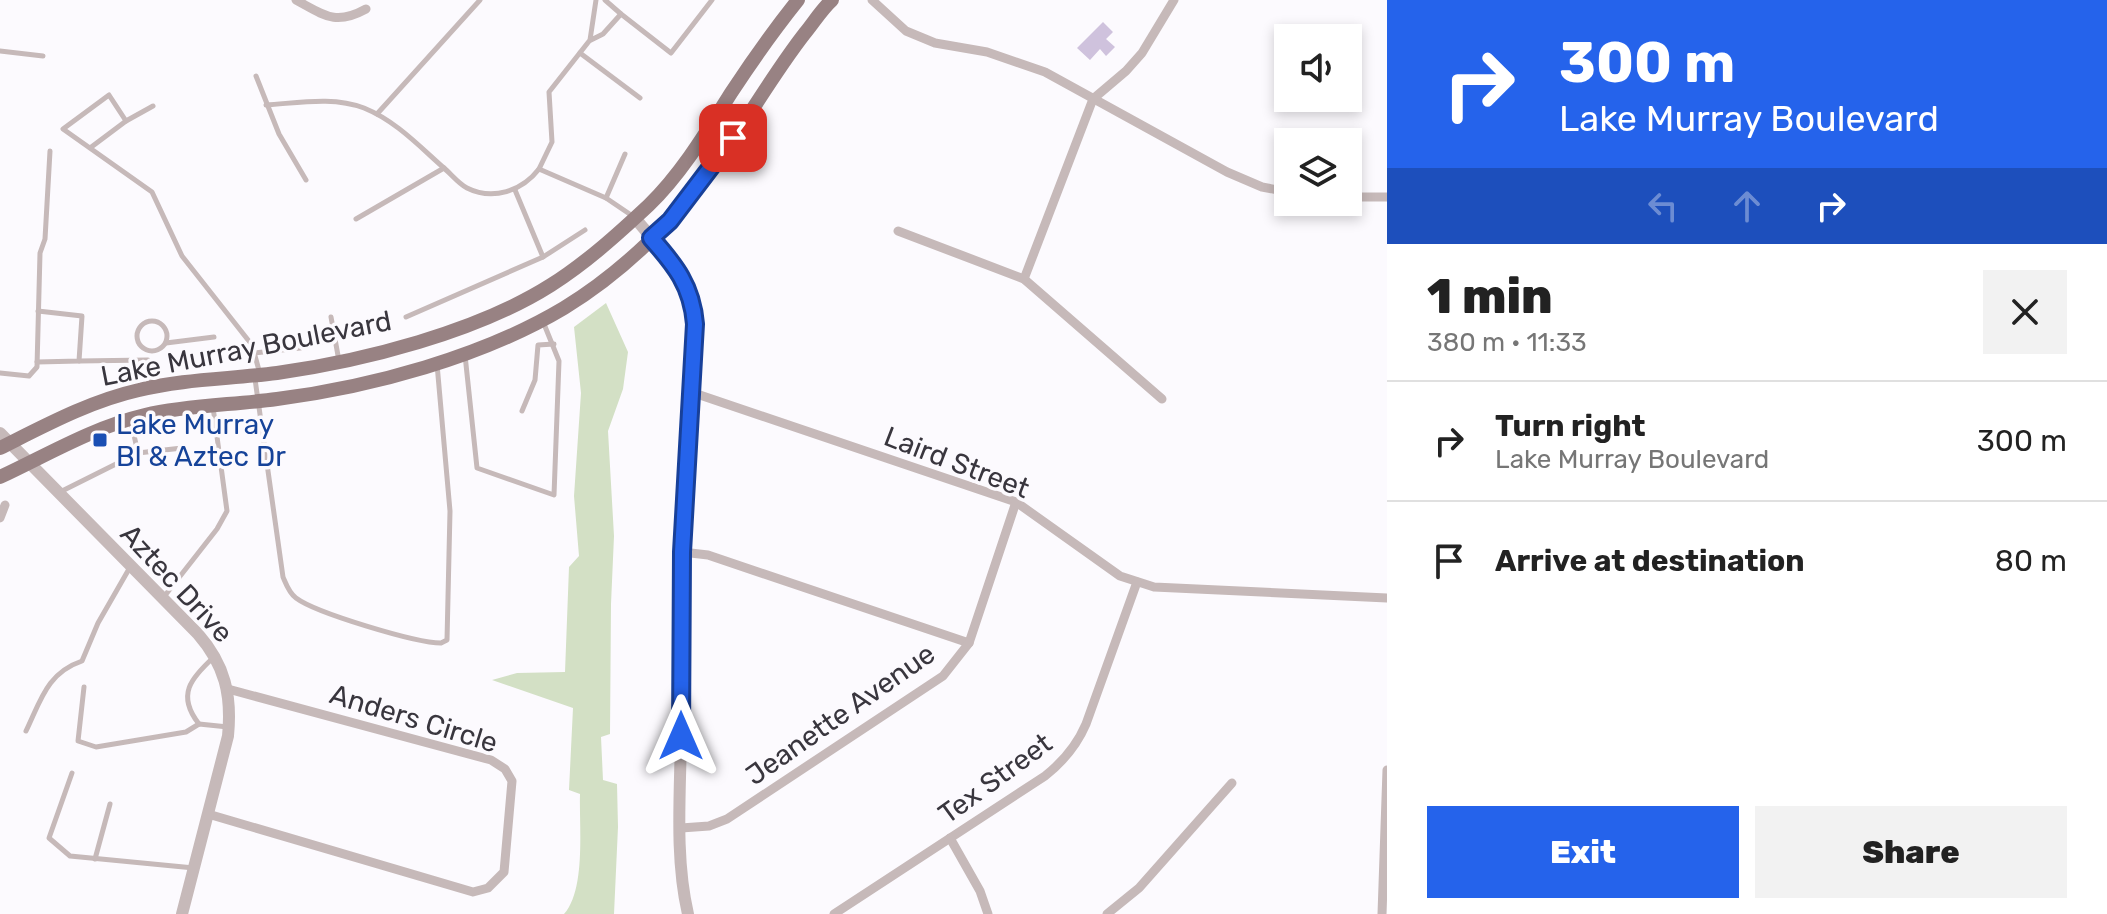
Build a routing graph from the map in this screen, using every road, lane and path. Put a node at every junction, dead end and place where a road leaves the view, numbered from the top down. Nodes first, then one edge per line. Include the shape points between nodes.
1 (296, 0) edge
2 (480, 0) edge
3 (596, 0) edge
4 (605, 0) edge
5 (712, 0) edge
6 (798, 0) edge
7 (832, 0) edge
8 (872, 0) edge
9 (1174, 0) edge
10 (366, 9) dead end
11 (621, 14) junction
12 (590, 40) junction
13 (0, 51) edge
14 (580, 53) junction
15 (43, 56) dead end
16 (256, 76) dead end
17 (640, 98) dead end
18 (1093, 99) junction
19 (266, 105) junction
20 (153, 106) dead end
21 (377, 114) junction
22 (126, 121) junction
23 (90, 148) junction
24 (50, 151) dead end
25 (625, 154) dead end
26 (444, 168) junction
27 (539, 169) junction
28 (306, 180) dead end
29 (1274, 189) edge
30 (515, 190) junction
31 (1362, 197) edge
32 (1387, 197) edge
33 (606, 198) junction
34 (635, 218) junction
35 (356, 219) dead end
36 (585, 230) dead end
37 (898, 231) dead end
38 (651, 238) junction
39 (543, 257) junction
40 (1024, 279) junction
41 (529, 297) junction
42 (38, 311) junction
43 (331, 317) dead end
44 (406, 317) dead end
45 (541, 319) junction
46 (214, 337) dead end
47 (335, 338) junction
48 (166, 343) junction
49 (554, 344) junction
50 (149, 352) junction
51 (254, 353) junction
52 (465, 353) junction
53 (148, 360) junction
54 (79, 361) junction
55 (37, 362) junction
56 (339, 362) junction
57 (436, 363) junction
58 (0, 373) edge
59 (258, 375) junction
60 (152, 388) junction
61 (691, 392) junction
62 (1162, 399) dead end
63 (257, 401) junction
64 (213, 407) junction
65 (522, 411) dead end
66 (131, 420) junction
67 (12, 448) edge
68 (182, 448) dead end
69 (138, 453) junction
70 (0, 477) edge
71 (59, 493) junction
72 (1016, 502) junction
73 (5, 505) dead end
74 (0, 518) edge
75 (682, 552) junction
76 (130, 568) junction
77 (1137, 582) junction
78 (1387, 598) edge
79 (163, 599) junction
80 (969, 643) junction
81 (215, 656) junction
82 (84, 687) dead end
83 (228, 689) junction
84 (199, 724) junction
85 (229, 727) junction
86 (26, 731) dead end
87 (1387, 770) edge
88 (72, 773) dead end
89 (1232, 783) dead end
90 (110, 804) dead end
91 (208, 814) junction
92 (681, 828) junction
93 (950, 838) junction
94 (95, 859) junction
95 (195, 868) junction
96 (182, 914) edge
97 (688, 914) edge
98 (834, 914) edge
99 (988, 914) edge
100 (1107, 914) edge
101 (1382, 914) edge

1 - 10 street via 330,18
2 - 21 lane
3 - 12 lane
4 - 11 lane
5 - 11 lane via 671,53
6 - 34 main road, Lake Murray Boulevard via 694,151
7 - 38 main road, Lake Murray Boulevard via 716,164
8 - 18 street via 906,31 1045,72
9 - 18 street via 1142,53
11 - 12 lane
12 - 14 lane
13 - 15 lane
14 - 17 lane
14 - 27 lane via 549,92 552,142
16 - 19 lane
18 - 29 street via 1227,172
18 - 40 street
19 - 21 lane via 327,100
19 - 28 lane
20 - 22 lane
21 - 26 lane
22 - 23 lane
22 - 23 lane via 109,95 63,129
23 - 51 lane via 152,192 182,256
24 - 42 lane
25 - 33 lane
26 - 30 lane via 467,188 490,194
26 - 35 lane
27 - 30 lane
27 - 33 lane
30 - 39 lane
31 - 32 street
33 - 34 lane
34 - 38 street
34 - 41 main road, Lake Murray Boulevard
36 - 39 lane
37 - 40 street
38 - 45 main road, Lake Murray Boulevard
38 - 61 street via 681,274 692,303
39 - 44 lane
40 - 62 street
41 - 45 main road
41 - 56 main road, Lake Murray Boulevard via 456,329
42 - 54 lane via 82,316
42 - 55 lane
43 - 47 lane
45 - 49 lane
45 - 52 main road, Lake Murray Boulevard
46 - 48 lane
47 - 51 lane
47 - 56 lane
48 - 50 lane
48 - 50 lane via 162,325 144,323 137,338
49 - 52 lane via 559,361 554,495 477,468
49 - 65 lane via 538,345 535,380
50 - 53 lane
51 - 59 lane
52 - 57 main road, Lake Murray Boulevard
53 - 54 lane
53 - 60 lane
54 - 55 lane
55 - 58 lane via 29,376
56 - 59 main road, Lake Murray Boulevard
57 - 63 main road, Lake Murray Boulevard via 340,388
57 - 63 lane via 450,511 447,640 441,643 311,609 292,595 283,577
59 - 60 main road, Lake Murray Boulevard
59 - 63 lane
60 - 67 main road, Lake Murray Boulevard via 93,404
61 - 72 street, Laird Street
61 - 75 street
63 - 64 main road, Lake Murray Boulevard
64 - 66 main road, Lake Murray Boulevard
64 - 79 lane via 227,511
66 - 67 main road, Lake Murray Boulevard
66 - 69 lane
67 - 70 main road, Lake Murray Boulevard
67 - 71 street, Aztec Drive
68 - 69 lane
69 - 71 lane
71 - 76 street, Aztec Drive
72 - 77 street, Laird Street via 1120,576
72 - 80 street, Jeanette Avenue
73 - 74 street
75 - 80 street via 708,555
75 - 92 street
76 - 79 street, Aztec Drive
76 - 86 lane via 82,661 64,667 50,681
77 - 78 street, Laird Street
77 - 93 street, Tex Street via 1086,724 1071,751 1045,776
79 - 81 street, Aztec Drive
80 - 92 street, Jeanette Avenue via 943,676 727,819
81 - 83 street, Aztec Drive
81 - 84 lane via 196,674 187,695 189,711
82 - 84 lane via 78,741 96,747 186,732
83 - 85 street, Aztec Drive
83 - 91 street, Anders Circle via 501,765 512,781 504,872 488,888 465,891
84 - 85 lane
85 - 91 street, Aztec Drive
87 - 101 street
88 - 94 lane via 49,838 70,856
89 - 100 street via 1139,888
90 - 94 lane
91 - 95 street, Aztec Drive
92 - 97 street via 682,891
93 - 98 street, Tex Street
93 - 99 street
94 - 95 lane
95 - 96 street, Aztec Drive

